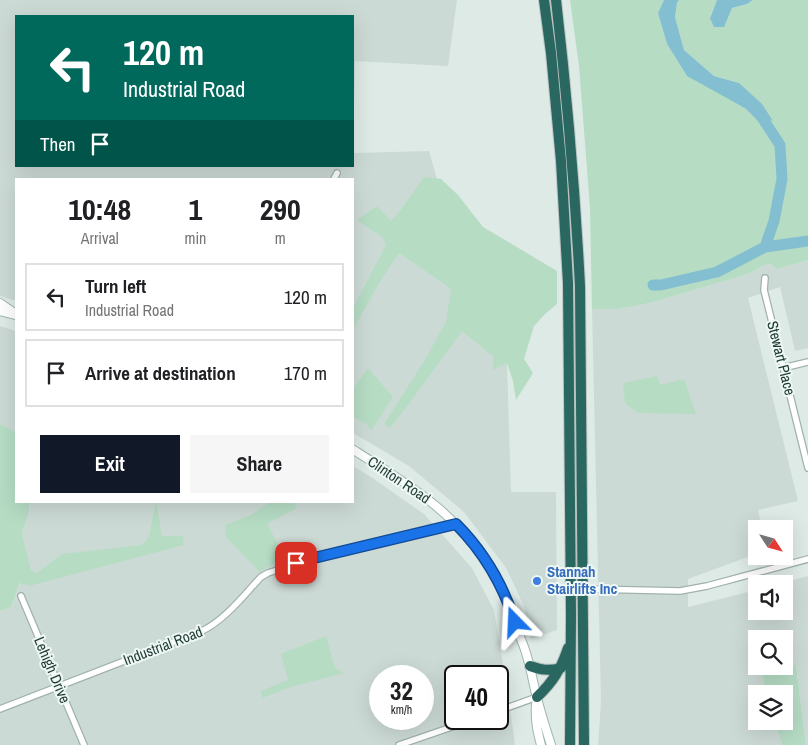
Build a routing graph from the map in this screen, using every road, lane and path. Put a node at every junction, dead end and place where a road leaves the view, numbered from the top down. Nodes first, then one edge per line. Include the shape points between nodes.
1 (544, 0) edge
2 (556, 0) edge
3 (765, 278) dead end
4 (0, 304) edge
5 (0, 311) edge
6 (15, 314) edge
7 (15, 315) edge
8 (808, 362) edge
9 (783, 368) junction
10 (354, 450) edge
11 (808, 468) edge
12 (456, 524) junction
13 (808, 559) edge
14 (583, 590) junction
15 (21, 596) dead end
16 (571, 614) junction
17 (530, 666) junction
18 (561, 668) junction
19 (59, 686) junction
20 (537, 697) junction
21 (509, 707) edge
22 (0, 709) edge
23 (444, 730) edge
24 (84, 745) edge
25 (399, 745) edge
26 (541, 745) edge
27 (551, 745) edge
28 (570, 745) edge
29 (584, 745) edge

1 - 16 highway via 560,152 568,283
2 - 14 highway via 570,133 579,277
3 - 9 street, Stewart Place via 764,290
4 - 6 street
5 - 7 street
8 - 9 street
9 - 11 street, Stewart Place
10 - 12 street, Clinton Road via 400,478
12 - 17 street, Clinton Road via 495,574
12 - 19 street, Industrial Road via 314,558 268,573 261,576 212,626
13 - 14 street via 680,591
14 - 29 highway
15 - 19 street, Lehigh Drive
16 - 18 highway via 568,648
16 - 28 highway
17 - 18 highway via 550,670
17 - 20 street, Clinton Road
18 - 20 highway
19 - 22 street, Industrial Road
19 - 24 street, Lehigh Drive
20 - 21 street
20 - 26 street via 535,720
20 - 27 street
23 - 25 street

